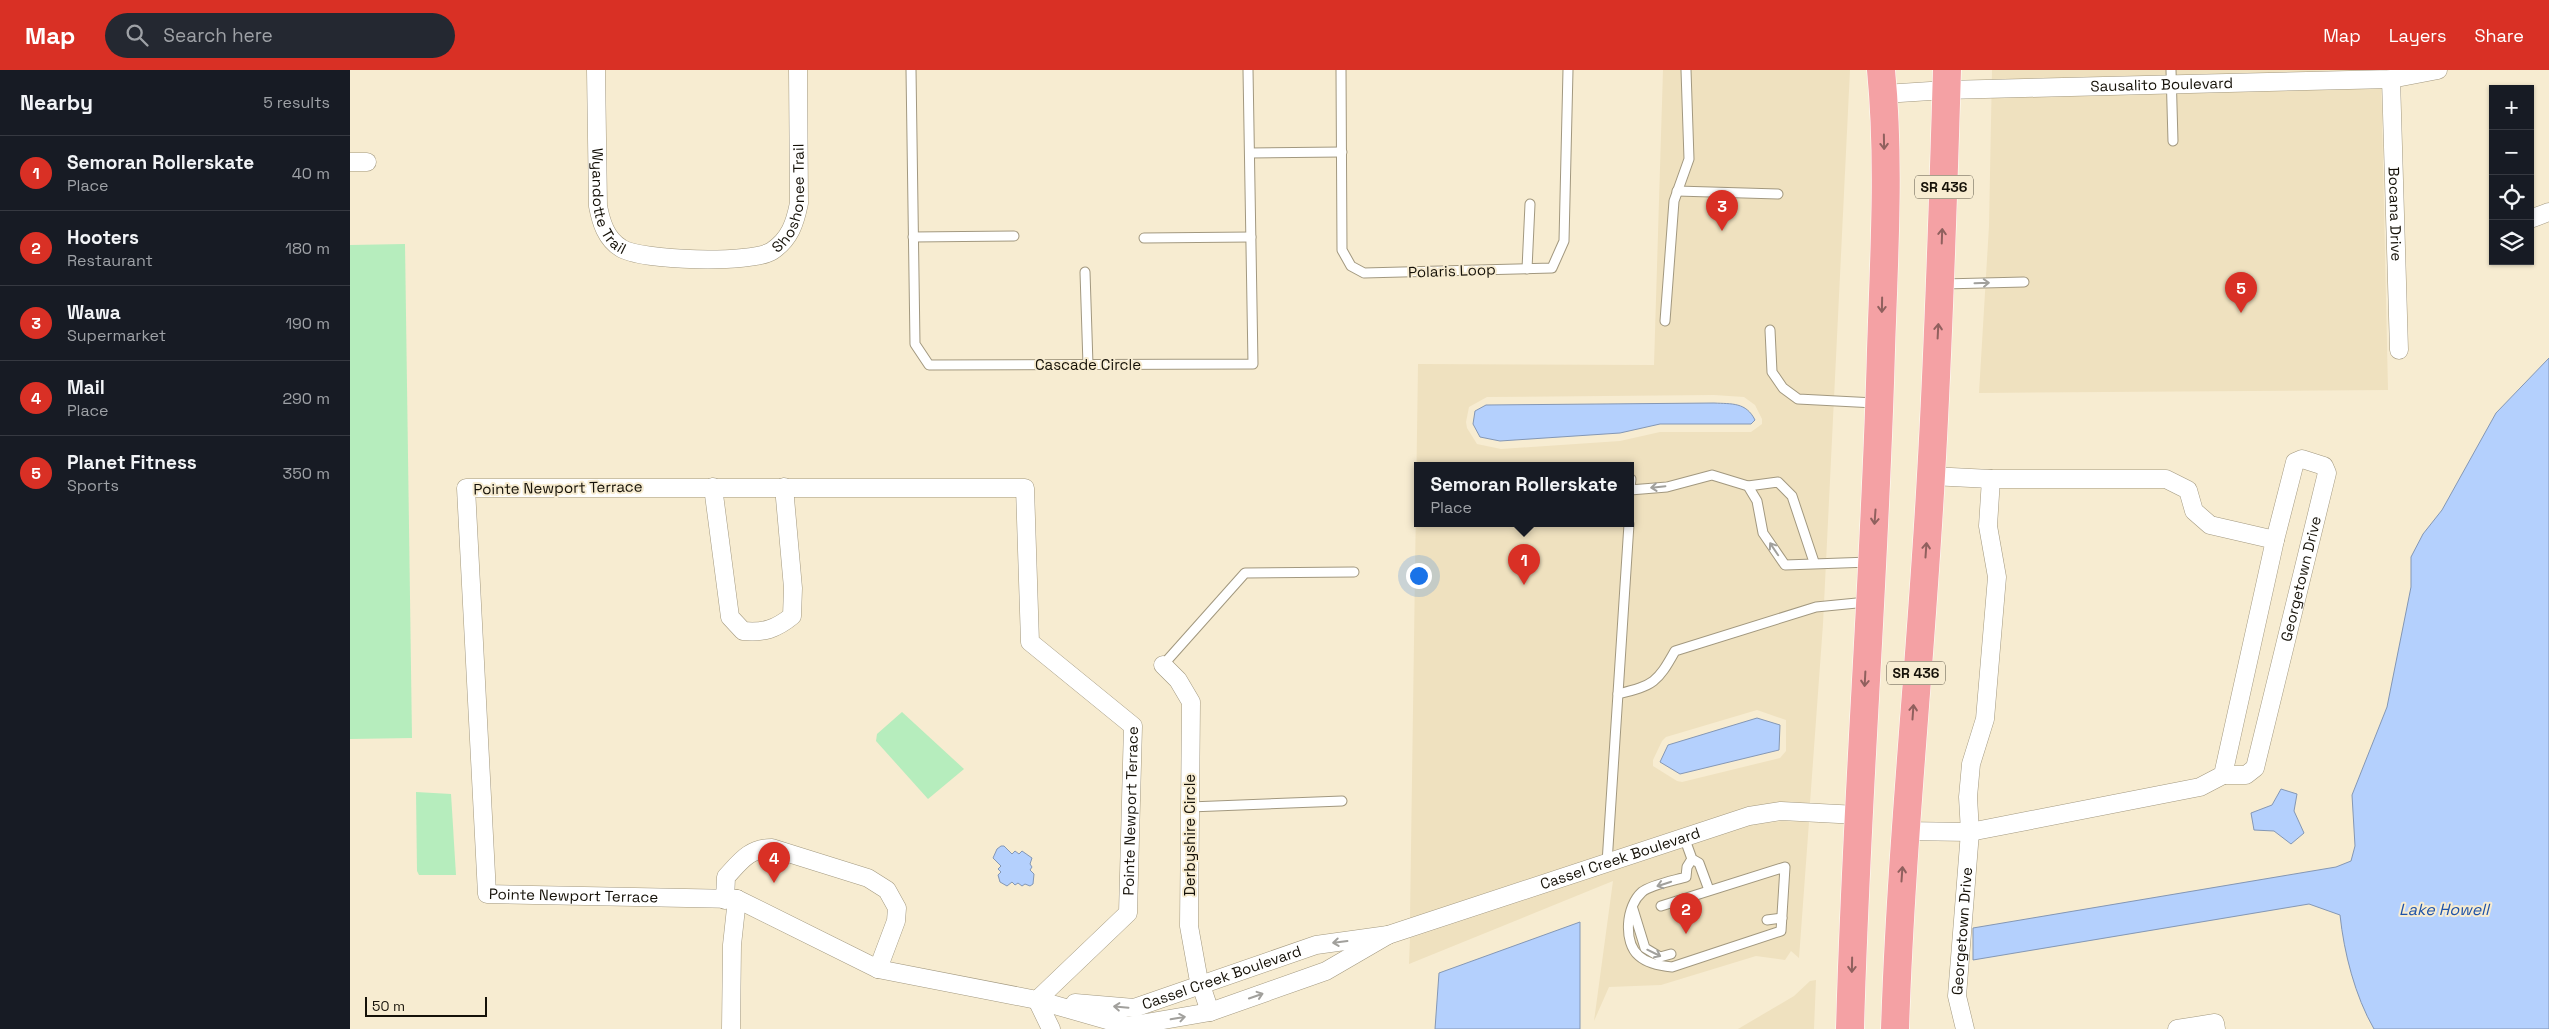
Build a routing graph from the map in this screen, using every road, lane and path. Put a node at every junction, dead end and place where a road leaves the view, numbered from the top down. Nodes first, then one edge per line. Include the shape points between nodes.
1 (596, 70) edge
2 (798, 70) edge
3 (911, 70) edge
4 (1248, 70) edge
5 (1341, 70) edge
6 (1568, 70) edge
7 (1686, 70) edge
8 (2438, 70) edge
9 (2172, 78) edge
10 (1946, 80) edge
11 (2391, 80) junction
12 (1882, 82) edge
13 (2173, 141) dead end
14 (1342, 152) junction
15 (1250, 153) junction
16 (1677, 191) junction
17 (1778, 194) dead end
18 (1530, 204) dead end
19 (2549, 212) edge
20 (2534, 218) edge
21 (1014, 236) dead end
22 (913, 237) junction
23 (1251, 237) junction
24 (1144, 238) dead end
25 (700, 259) joint
26 (1527, 269) junction
27 (1085, 272) dead end
28 (2024, 282) dead end
29 (1941, 284) junction
30 (1665, 321) dead end
31 (1770, 330) dead end
32 (2400, 350) dead end
33 (1088, 364) junction
34 (1880, 404) junction
35 (1931, 476) junction
36 (1991, 479) junction
37 (1748, 486) junction
38 (713, 487) junction
39 (784, 487) junction
40 (1634, 489) edge
41 (1628, 527) edge
42 (2274, 540) junction
43 (1814, 562) junction
44 (1872, 562) junction
45 (1354, 572) dead end
46 (1870, 602) junction
47 (1163, 665) joint
48 (1618, 694) junction
49 (2223, 775) junction
50 (1342, 801) dead end
51 (1190, 807) junction
52 (1858, 815) junction
53 (1904, 831) junction
54 (1970, 832) junction
55 (1684, 838) junction
56 (1692, 859) junction
57 (1607, 863) junction
58 (1709, 890) junction
59 (731, 899) junction
60 (1661, 906) dead end
61 (1632, 908) junction
62 (1782, 918) junction
63 (1767, 920) dead end
64 (1388, 935) junction
65 (1671, 954) dead end
66 (878, 969) junction
67 (1201, 986) junction
68 (1037, 1000) junction
69 (1210, 1012) junction
70 (731, 1029) edge
71 (1051, 1029) edge
72 (1850, 1029) edge
73 (1895, 1029) edge
74 (1965, 1029) edge
75 (2177, 1029) edge
76 (2216, 1029) edge

1 - 25 street, Wyandotte Trail via 598,206 609,238 621,249 639,255
2 - 25 street, Shoshonee Trail via 799,202 796,221 787,237 771,251 756,258
3 - 22 lane, Cascade Circle
4 - 15 lane, Cascade Circle
5 - 14 lane, Polaris Loop
6 - 26 lane, Polaris Loop via 1564,241 1552,268
7 - 16 lane via 1689,159
8 - 11 street, Sausalito Boulevard
9 - 10 street, Sausalito Boulevard
9 - 11 street, Sausalito Boulevard
9 - 13 lane
10 - 12 street, Sausalito Boulevard
29 -> 10 main road, SR 436
11 - 32 street, Bocana Drive
12 -> 34 main road, SR 436 via 1885,220
14 - 15 lane
14 - 26 lane, Polaris Loop via 1342,250 1352,266 1364,273
15 - 23 lane, Cascade Circle
16 - 17 lane
16 - 30 lane
18 - 26 lane
19 - 20 street
21 - 22 lane
22 - 33 lane, Cascade Circle via 915,344 929,365
23 - 24 lane
23 - 33 lane, Cascade Circle via 1253,364
27 - 33 lane
29 -> 28 lane
35 -> 29 main road, SR 436
31 - 34 lane via 1772,372 1783,388 1798,399
34 -> 44 main road, SR 436
35 - 36 street
53 -> 35 main road, SR 436
36 - 42 street via 2166,479 2188,490 2194,511 2210,526
36 - 54 street, Georgetown Drive via 1988,526 1997,577 1985,719 1971,764 1968,797
37 -> 40 lane via 1712,474 1667,486
43 -> 37 lane via 1784,565 1763,533 1757,502
37 - 43 lane via 1778,482 1792,496
38 - 39 street, Pointe Newport Terrace
38 - 39 street via 730,617 743,631 757,632 777,628 792,616 793,588
38 - 59 street, Pointe Newport Terrace via 466,488 487,894
39 - 68 street, Pointe Newport Terrace via 1025,488 1030,642 1133,726 1128,913
41 - 48 lane
42 - 49 street, Georgetown Drive
42 - 49 street, Georgetown Drive via 2295,462 2302,459 2324,466 2327,473 2255,768 2246,775
43 - 44 lane
44 - 46 main road, SR 436
45 - 47 lane via 1245,572
46 - 48 lane via 1816,607 1675,651 1661,676 1648,687
46 -> 52 main road, SR 436
47 - 51 street, Derbyshire Circle via 1178,680 1191,702
48 - 57 lane
49 - 54 street, Georgetown Drive via 2200,786
50 - 51 lane
51 - 67 street, Derbyshire Circle via 1189,926
52 - 55 street, Cassel Creek Boulevard via 1781,811 1749,816
52 -> 72 main road, SR 436
53 - 54 street, Georgetown Drive
73 -> 53 main road, SR 436
54 - 74 street, Georgetown Drive via 1956,996
55 - 56 lane
55 - 57 street, Cassel Creek Boulevard
56 - 58 lane via 1699,863
56 -> 61 lane via 1686,877 1643,891
57 - 64 street, Cassel Creek Boulevard
58 - 60 lane
58 - 62 lane via 1785,867
59 - 66 street, Pointe Newport Terrace
59 - 66 street via 726,877 759,848 772,848 868,878 888,890 897,908 896,921
59 - 70 street
61 - 62 lane via 1629,935 1638,956 1655,965 1672,967 1781,931
61 -> 65 lane via 1644,948 1660,957
62 - 63 lane
64 -> 67 street, Cassel Creek Boulevard via 1316,945
69 -> 64 street, Cassel Creek Boulevard via 1326,971
66 - 68 street, Pointe Newport Terrace
67 -> 68 street, Cassel Creek Boulevard via 1134,1008
67 - 69 street, Derbyshire Circle
68 -> 69 street, Cassel Creek Boulevard via 1128,1026
68 - 71 street
75 - 76 street via 2216,1023

